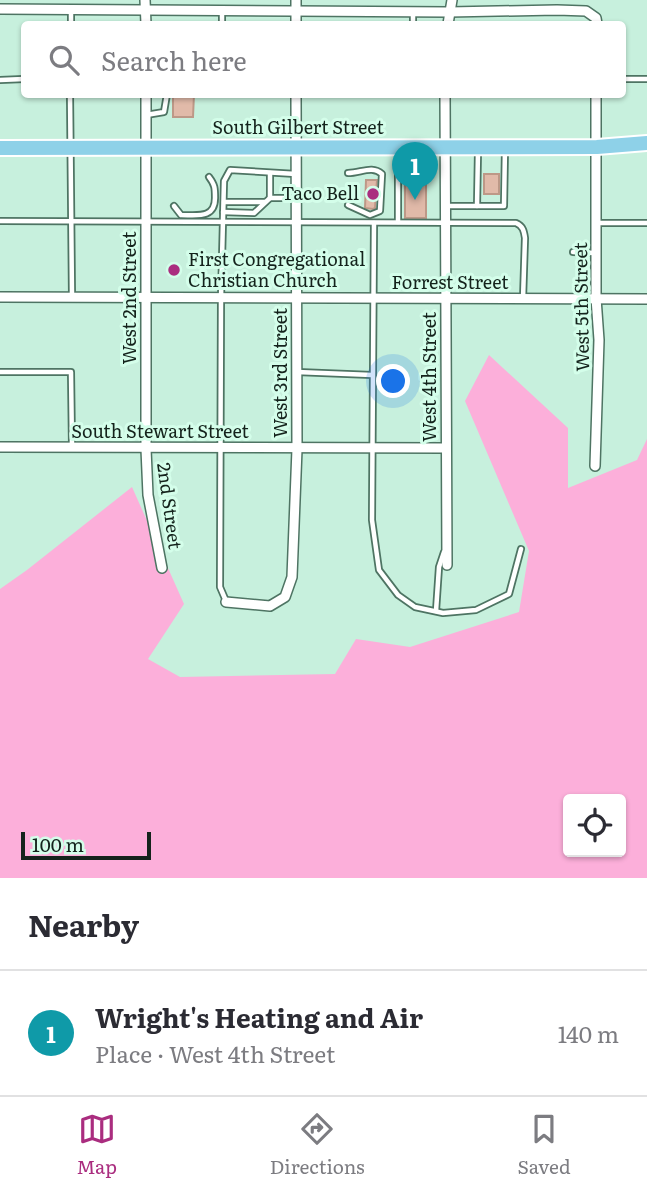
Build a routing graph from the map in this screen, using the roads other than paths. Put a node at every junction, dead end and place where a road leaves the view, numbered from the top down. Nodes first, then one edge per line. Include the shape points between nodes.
1 (145, 0) edge
2 (296, 0) edge
3 (452, 0) edge
4 (0, 9) edge
5 (296, 10) junction
6 (71, 11) junction
7 (146, 11) junction
8 (222, 11) junction
9 (413, 12) junction
10 (449, 12) junction
11 (71, 21) edge
12 (146, 21) edge
13 (222, 21) edge
14 (296, 21) edge
15 (413, 21) edge
16 (448, 21) edge
17 (597, 21) edge
18 (21, 79) edge
19 (626, 79) edge
20 (647, 79) edge
21 (0, 80) edge
22 (70, 98) edge
23 (146, 98) edge
24 (166, 98) edge
25 (296, 98) edge
26 (445, 98) edge
27 (596, 98) edge
28 (146, 115) junction
29 (647, 143) edge
30 (71, 147) junction
31 (146, 147) junction
32 (296, 147) junction
33 (398, 147) junction
34 (446, 147) junction
35 (478, 147) junction
36 (505, 147) junction
37 (597, 147) junction
38 (0, 148) edge
39 (647, 152) edge
40 (270, 173) junction
41 (348, 173) dead end
42 (296, 174) junction
43 (209, 177) dead end
44 (296, 198) junction
45 (268, 200) junction
46 (223, 202) junction
47 (348, 205) dead end
48 (174, 206) dead end
49 (447, 206) junction
50 (477, 206) junction
51 (223, 212) junction
52 (0, 221) edge
53 (146, 221) junction
54 (223, 221) junction
55 (71, 222) junction
56 (297, 222) junction
57 (398, 222) junction
58 (374, 223) junction
59 (447, 223) junction
60 (596, 223) junction
61 (647, 223) edge
62 (573, 252) dead end
63 (596, 253) junction
64 (0, 297) edge
65 (72, 298) junction
66 (146, 298) junction
67 (220, 298) junction
68 (296, 298) junction
69 (596, 298) junction
70 (372, 299) junction
71 (446, 299) junction
72 (523, 299) junction
73 (647, 299) edge
74 (0, 372) edge
75 (297, 372) junction
76 (372, 375) junction
77 (0, 447) edge
78 (72, 448) junction
79 (371, 448) junction
80 (446, 448) junction
81 (146, 449) junction
82 (221, 449) junction
83 (297, 449) junction
84 (595, 466) dead end
85 (447, 545) junction
86 (521, 549) dead end
87 (447, 565) dead end
88 (162, 568) dead end
89 (226, 601) joint
90 (436, 611) junction

1 - 7 street
2 - 5 street
3 - 10 street
4 - 6 street
5 - 8 street
5 - 9 street
5 - 14 street
6 - 7 street
6 - 11 lane
7 - 8 street
7 - 12 street
8 - 13 lane
9 - 10 street
9 - 15 lane
10 - 16 street
10 - 17 street via 577,10
18 - 21 lane
19 - 20 lane
22 - 30 lane
23 - 28 street, West 2nd Street
24 - 28 lane via 164,112
25 - 32 street, West 3rd Street
26 - 34 street, West 4th Street
27 - 37 street, West 5th Street
28 - 31 street, West 2nd Street
29 - 37 main road, South Gilbert Street
30 - 31 main road, South Gilbert Street
30 - 38 main road, South Gilbert Street
30 - 55 lane
31 - 32 main road, South Gilbert Street
31 - 53 street, West 2nd Street
32 - 33 main road, South Gilbert Street
32 - 42 street, West 3rd Street
33 - 34 main road, South Gilbert Street
33 - 57 lane
34 - 35 main road, South Gilbert Street
34 - 49 street, West 4th Street
35 - 36 main road, South Gilbert Street
35 - 50 lane
36 - 37 main road, South Gilbert Street
36 - 50 lane via 504,206
37 - 39 main road, South Gilbert Street
37 - 60 street, West 5th Street
40 - 42 lane
40 - 45 lane
40 - 46 lane via 230,170 224,181
41 - 47 lane via 369,169 382,174 382,204 380,211 370,215
42 - 44 street, West 3rd Street
43 - 48 lane via 215,185 212,211 181,215
44 - 45 lane
44 - 56 street, West 3rd Street
45 - 46 lane
45 - 51 lane via 254,213
46 - 51 lane
49 - 50 lane
49 - 59 street, West 4th Street
51 - 54 lane
52 - 55 lane
53 - 54 lane
53 - 55 lane
53 - 66 street, West 2nd Street
54 - 56 lane
54 - 67 lane
55 - 65 lane
56 - 58 lane
56 - 68 street, West 3rd Street
57 - 58 lane
57 - 59 lane
58 - 70 lane
59 - 71 street, West 4th Street
59 - 72 lane via 521,225 525,238
60 - 61 lane
60 - 63 street, West 5th Street
62 - 63 lane
63 - 69 street, West 5th Street
64 - 65 street, Forrest Street
65 - 66 street, Forrest Street
66 - 67 street, Forrest Street
66 - 81 street, West 2nd Street
67 - 68 street, Forrest Street
67 - 82 lane
68 - 70 street, Forrest Street
68 - 75 street, West 3rd Street
69 - 72 street, Forrest Street
69 - 73 street, Forrest Street
69 - 84 street, West 5th Street
70 - 71 street, Forrest Street
70 - 76 lane
71 - 72 street, Forrest Street
71 - 80 street, West 4th Street
74 - 78 lane via 71,372
75 - 76 lane
75 - 83 street, West 3rd Street
76 - 79 lane
77 - 78 street, South Stewart Street
78 - 81 street, South Stewart Street
79 - 80 street, South Stewart Street
79 - 83 street, South Stewart Street
79 - 90 lane via 372,520 379,570 398,596 415,607
80 - 85 street, West 4th Street
81 - 82 street, South Stewart Street
81 - 88 street, 2nd Street via 148,495
82 - 83 street, South Stewart Street
82 - 89 lane via 219,587
83 - 89 street, West 3rd Street via 292,577 285,597 271,606
85 - 87 street, West 4th Street
85 - 90 lane via 439,567
86 - 90 lane via 509,594 476,610

